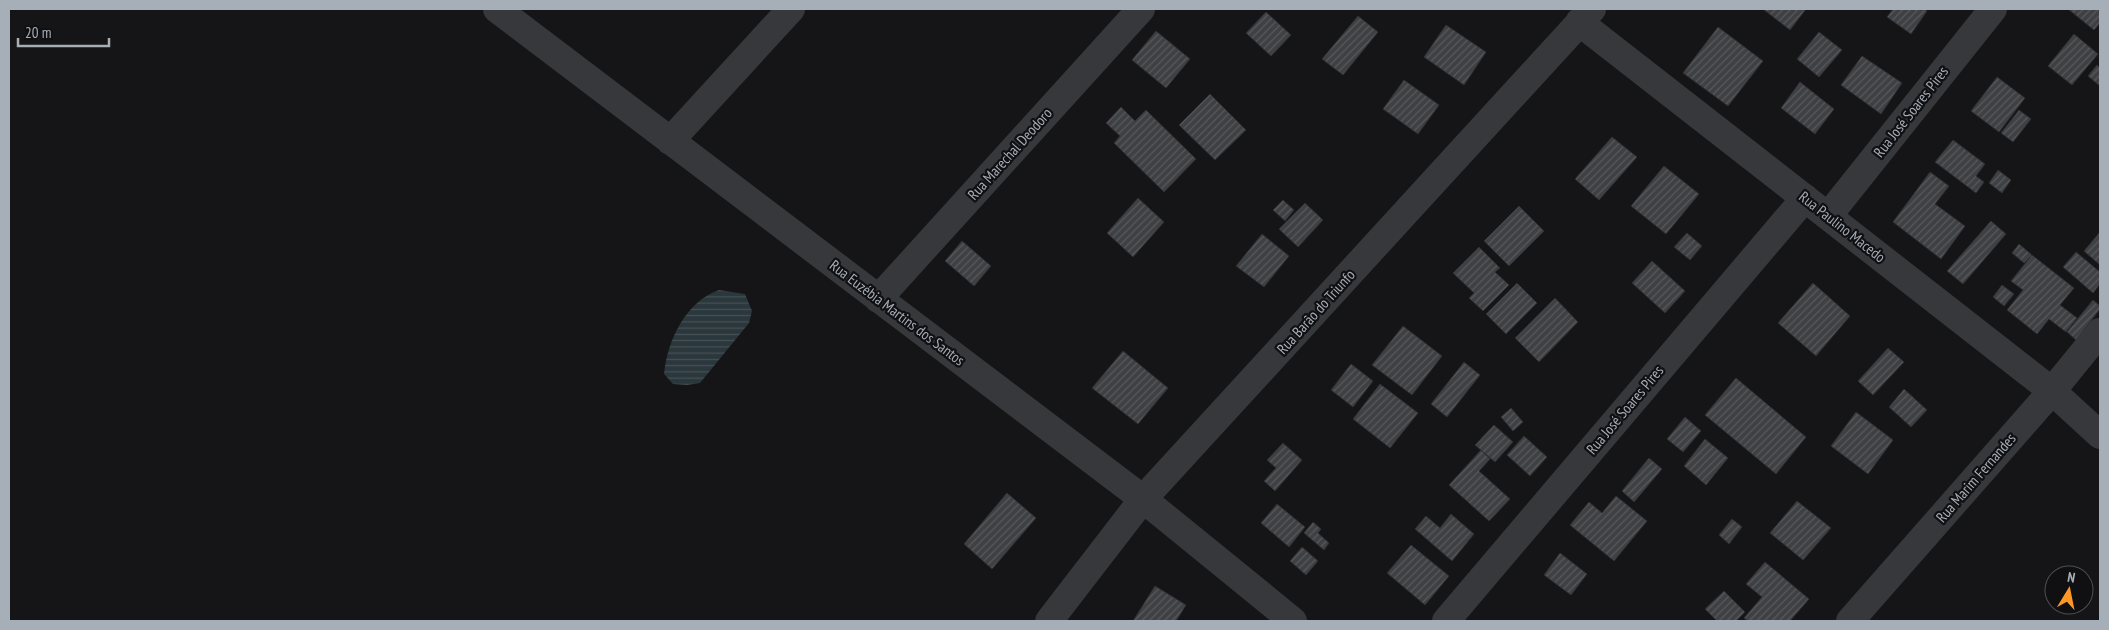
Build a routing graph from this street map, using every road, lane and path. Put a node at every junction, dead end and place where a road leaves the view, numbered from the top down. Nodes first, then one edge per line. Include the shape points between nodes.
1 (497, 9) edge
2 (791, 9) edge
3 (1142, 9) edge
4 (1993, 9) edge
5 (1586, 16) edge
6 (670, 141) junction
7 (1805, 198) junction
8 (1828, 216) junction
9 (878, 299) junction
10 (2100, 332) edge
11 (2052, 391) junction
12 (2100, 435) edge
13 (1143, 499) junction
14 (1049, 621) edge
15 (1292, 621) edge
16 (1446, 621) edge
17 (1850, 621) edge

1 - 6 street, Rua Euzébia Martins dos Santos
2 - 6 street
3 - 9 street, Rua Marechal Deodoro
4 - 8 street, Rua José Soares Pires
5 - 7 street, Rua Paulino Macedo
5 - 13 street, Rua Barão do Triunfo
6 - 9 street, Rua Euzébia Martins dos Santos
7 - 8 street, Rua Paulino Macedo
7 - 16 street, Rua José Soares Pires
8 - 11 street, Rua Paulino Macedo
9 - 13 street, Rua Euzébia Martins dos Santos
10 - 11 street, Rua Marim Fernandes
11 - 12 street, Rua Paulino Macedo
11 - 17 street, Rua Marim Fernandes
13 - 14 street, Rua Barão do Triunfo
13 - 15 street, Rua Euzébia Martins dos Santos

